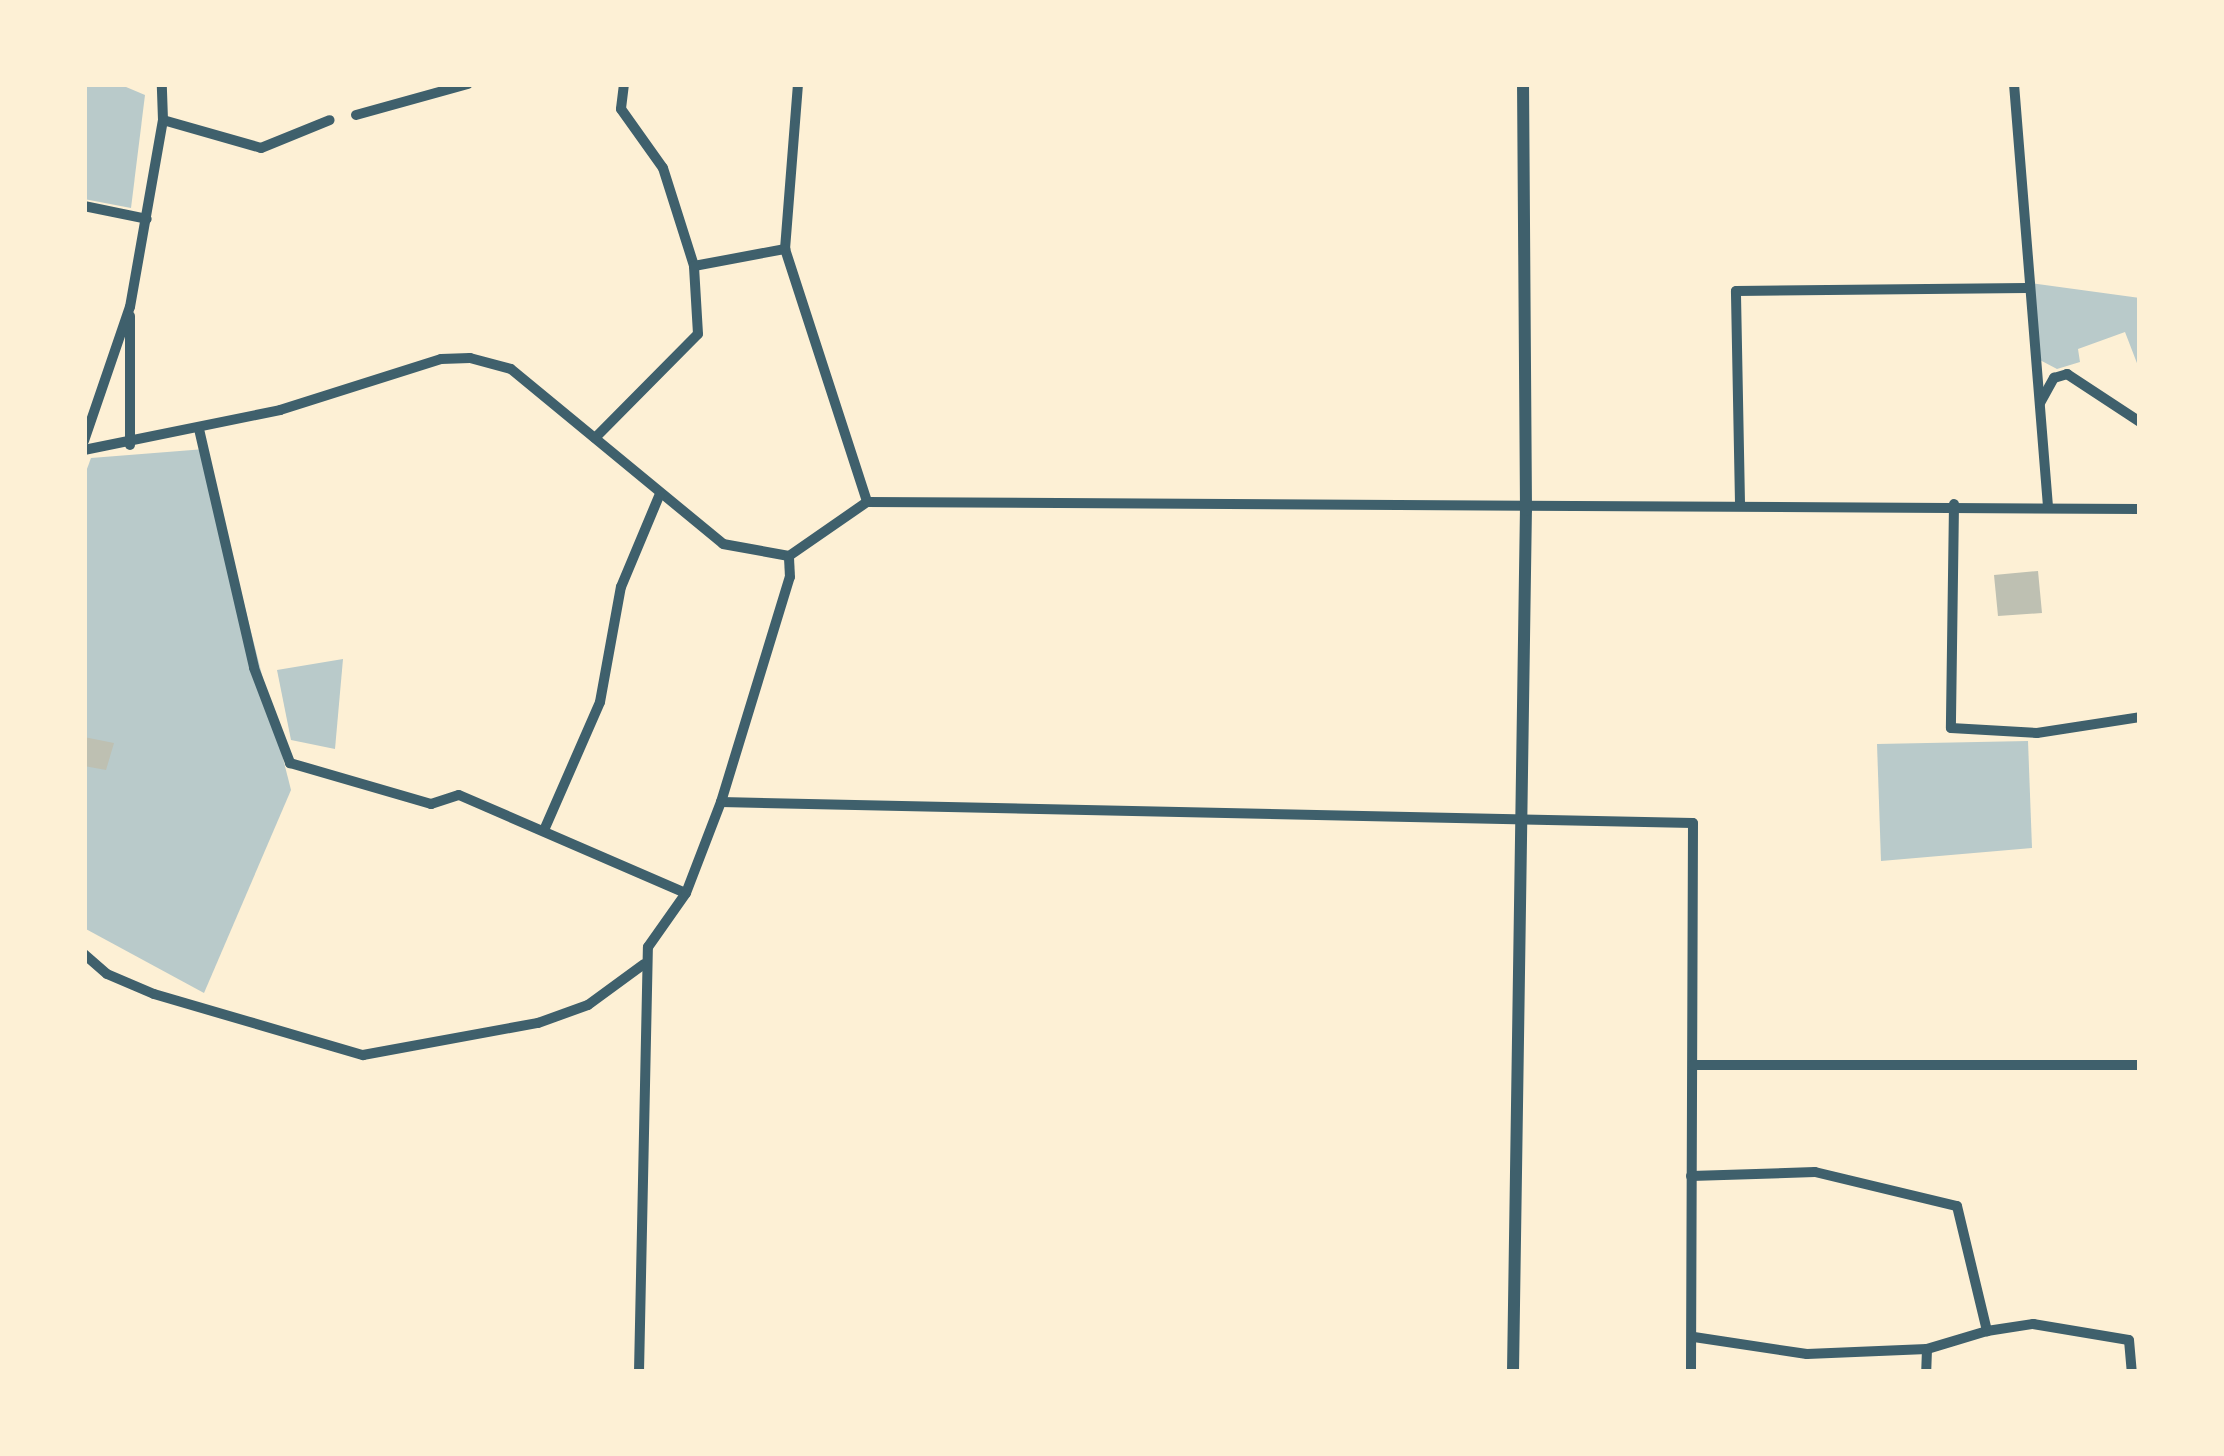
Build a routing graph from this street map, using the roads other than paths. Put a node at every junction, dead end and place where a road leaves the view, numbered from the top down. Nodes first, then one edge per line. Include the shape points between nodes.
1 (162, 84) edge
2 (468, 84) edge
3 (624, 84) edge
4 (798, 84) edge
5 (1523, 84) edge
6 (2014, 84) edge
7 (356, 115) dead end
8 (164, 120) junction
9 (330, 120) dead end
10 (84, 206) edge
11 (147, 218) junction
12 (785, 250) junction
13 (694, 266) junction
14 (2027, 288) junction
15 (130, 307) junction
16 (2038, 406) junction
17 (2138, 418) edge
18 (199, 429) junction
19 (595, 438) junction
20 (84, 446) edge
21 (130, 446) junction
22 (659, 496) junction
23 (867, 502) junction
24 (1740, 503) junction
25 (1954, 504) junction
26 (2048, 506) junction
27 (2140, 509) edge
28 (1526, 510) junction
29 (789, 556) junction
30 (2140, 717) edge
31 (721, 802) junction
32 (1522, 819) junction
33 (545, 828) junction
34 (686, 893) junction
35 (84, 954) edge
36 (644, 964) junction
37 (2140, 1065) edge
38 (1693, 1066) junction
39 (1691, 1176) junction
40 (1987, 1331) junction
41 (1694, 1337) junction
42 (2134, 1340) edge
43 (1928, 1349) junction
44 (639, 1372) edge
45 (1513, 1372) edge
46 (1691, 1372) edge
47 (1926, 1372) edge
48 (2132, 1372) edge

1 - 8 street
2 - 7 street
3 - 13 street via 622,109 663,168
4 - 12 street
5 - 28 street
6 - 14 street
8 - 9 street via 261,148
8 - 11 street
10 - 11 street
11 - 15 street
12 - 13 street
12 - 23 street
13 - 19 street via 698,334
14 - 16 street
14 - 24 street via 1736,291
15 - 20 street
15 - 21 street
16 - 17 street via 2054,378 2067,374
16 - 26 street
18 - 19 street via 441,359 470,358 512,369
18 - 21 street
18 - 33 street via 254,668 290,764 431,803 459,795
19 - 22 street
20 - 21 street
22 - 29 street via 723,544
22 - 33 street via 621,587 600,702
23 - 28 street
23 - 29 street
24 - 25 street
24 - 28 street via 1723,511
25 - 26 street
25 - 30 street via 1951,728 2037,733
26 - 27 street
28 - 32 street
29 - 31 street via 790,577
31 - 32 street
31 - 34 street
32 - 38 street via 1694,823
32 - 45 street
33 - 34 street
34 - 36 street
35 - 36 street via 106,974 154,994 363,1055 538,1022 588,1005
36 - 44 street
37 - 38 street
38 - 39 street
39 - 40 street via 1815,1172 1957,1206
39 - 41 street
40 - 42 street via 2033,1324
40 - 43 street
41 - 43 street via 1807,1354
41 - 46 street
42 - 48 street
43 - 47 street

